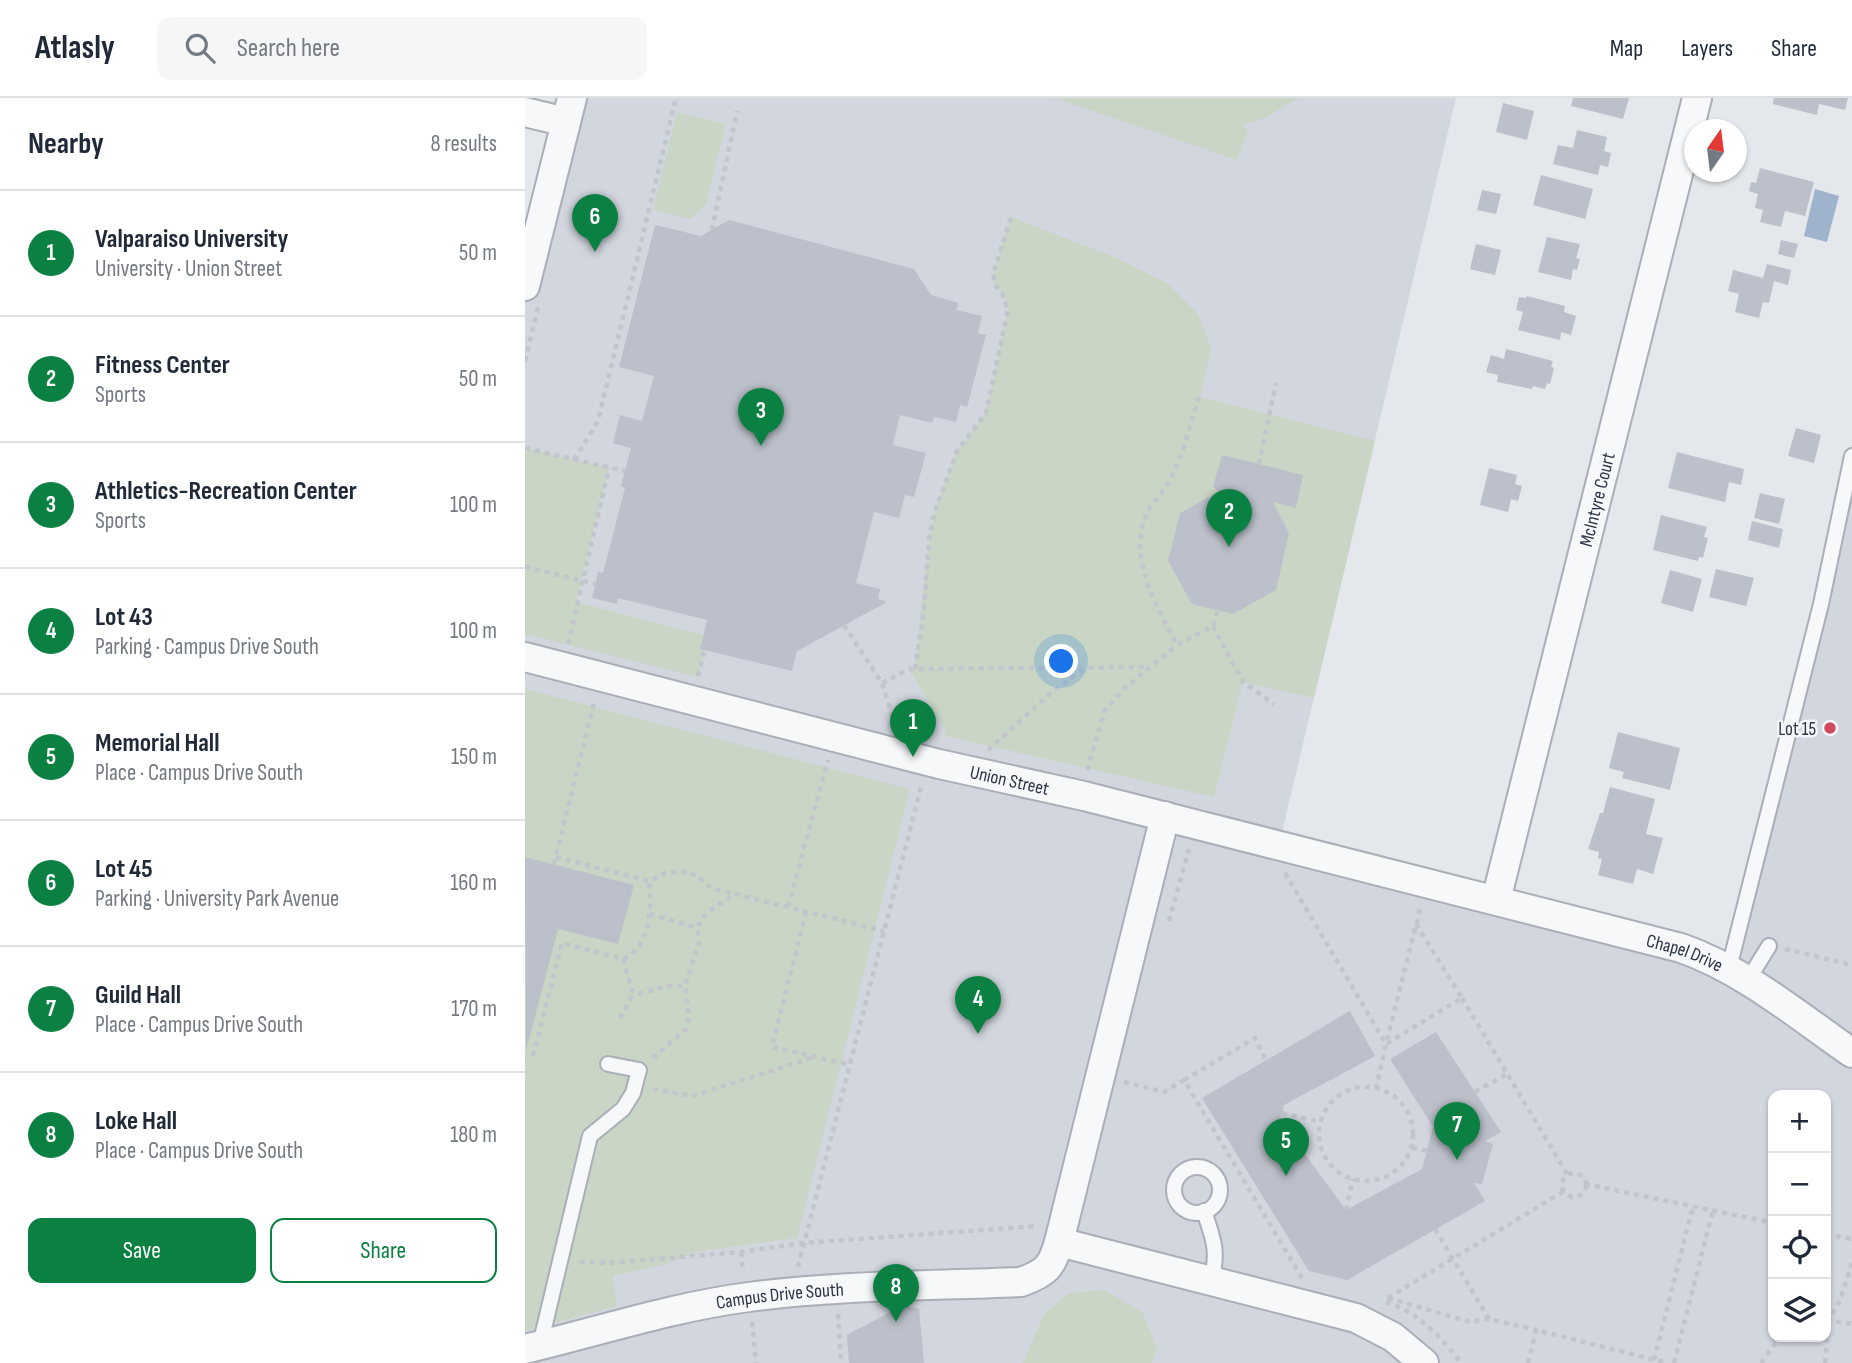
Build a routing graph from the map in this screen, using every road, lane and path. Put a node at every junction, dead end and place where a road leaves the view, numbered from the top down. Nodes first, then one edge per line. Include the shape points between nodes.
1 (676, 98) edge
2 (1697, 98) edge
3 (569, 110) edge
4 (737, 111) dead end
5 (525, 112) edge
6 (1011, 217) dead end
7 (712, 230) dead end
8 (525, 286) edge
9 (1276, 383) dead end
10 (1199, 397) dead end
11 (525, 448) edge
12 (1852, 456) edge
13 (574, 460) junction
14 (1259, 464) dead end
15 (609, 468) junction
16 (625, 471) dead end
17 (525, 567) edge
18 (581, 581) junction
19 (595, 584) dead end
20 (1218, 610) dead end
21 (844, 625) dead end
22 (1213, 626) junction
23 (568, 644) dead end
24 (1177, 645) junction
25 (705, 650) dead end
26 (525, 657) edge
27 (1150, 667) junction
28 (1086, 668) junction
29 (915, 669) junction
30 (698, 677) dead end
31 (882, 683) junction
32 (595, 698) dead end
33 (1274, 704) dead end
34 (897, 730) dead end
35 (985, 753) dead end
36 (829, 756) dead end
37 (922, 783) dead end
38 (1084, 796) junction
39 (1165, 816) junction
40 (1202, 851) dead end
41 (556, 858) junction
42 (554, 864) dead end
43 (1295, 873) dead end
44 (649, 881) junction
45 (736, 894) junction
46 (1496, 900) junction
47 (1421, 904) dead end
48 (788, 907) junction
49 (806, 912) junction
50 (650, 914) junction
51 (1416, 924) junction
52 (697, 928) junction
53 (1167, 928) dead end
54 (884, 932) junction
55 (1769, 946) dead end
56 (623, 959) junction
57 (1738, 974) junction
58 (685, 986) junction
59 (634, 992) junction
60 (1462, 998) junction
61 (620, 1018) dead end
62 (1386, 1044) junction
63 (1852, 1053) edge
64 (533, 1056) dead end
65 (815, 1057) junction
66 (1266, 1060) dead end
67 (608, 1064) dead end
68 (850, 1065) junction
69 (1128, 1069) dead end
70 (639, 1070) junction
71 (1507, 1074) junction
72 (1184, 1080) junction
73 (1124, 1082) junction
74 (634, 1086) junction
75 (1376, 1088) junction
76 (1475, 1092) dead end
77 (1120, 1095) dead end
78 (1282, 1113) dead end
79 (1321, 1122) junction
80 (1230, 1142) dead end
81 (1224, 1146) junction
82 (1412, 1148) junction
83 (1427, 1151) dead end
84 (1567, 1174) junction
85 (1353, 1179) junction
86 (1585, 1184) junction
87 (1564, 1191) junction
88 (1693, 1206) junction
89 (1346, 1210) dead end
90 (1713, 1210) junction
91 (1204, 1212) dead end
92 (1768, 1222) edge
93 (1435, 1228) dead end
94 (1062, 1233) junction
95 (1831, 1235) edge
96 (1852, 1239) edge
97 (803, 1243) junction
98 (1453, 1258) junction
99 (560, 1262) junction
100 (1852, 1263) edge
101 (1290, 1276) dead end
102 (1303, 1279) junction
103 (1212, 1280) junction
104 (1314, 1281) dead end
105 (816, 1290) junction
106 (1388, 1298) junction
107 (1831, 1315) edge
108 (1489, 1319) junction
109 (1831, 1320) edge
110 (1852, 1324) edge
111 (1536, 1330) junction
112 (1776, 1342) edge
113 (1826, 1342) edge
114 (532, 1347) edge
115 (1654, 1360) junction
116 (841, 1363) edge
117 (1424, 1363) edge
118 (1461, 1363) edge
119 (1528, 1363) edge
120 (1665, 1363) edge
121 (1674, 1363) edge
122 (1761, 1363) edge
123 (1825, 1363) edge

1 - 13 path via 598,421
2 - 46 street, McIntyre Court
3 - 5 street
3 - 8 street
4 - 7 path
6 - 29 path via 993,274 1008,310 986,413 957,451 935,511
9 - 14 path
10 - 24 path via 1171,477 1145,517 1140,537 1156,606
11 - 13 path
12 - 57 lane
13 - 15 path
15 - 16 path
15 - 18 path
17 - 18 path
18 - 19 path
18 - 23 path
20 - 22 path
21 - 31 path
22 - 24 path
22 - 33 path via 1243,682
24 - 27 path
25 - 30 path
26 - 38 street, Union Street via 939,764
27 - 28 path
27 - 38 path via 1105,710 1085,776
28 - 29 path
28 - 35 path via 1053,691
29 - 31 path
31 - 34 path
32 - 41 path
36 - 48 path
37 - 54 path
38 - 39 street, Union Street
39 - 46 street, Union Street
39 - 94 street, Campus Drive South
40 - 53 path via 1189,848
41 - 42 path
41 - 44 path
43 - 62 path via 1283,870
44 - 45 path via 665,873 684,872 712,888
44 - 50 path
45 - 48 path
45 - 52 path via 704,916
46 - 57 street, Chapel Drive via 1681,948
47 - 51 path
48 - 49 path
49 - 54 path
49 - 65 path via 772,1047
50 - 52 path
50 - 56 path via 643,941 634,954
51 - 60 path
51 - 62 path
52 - 58 path via 699,942
54 - 68 path
55 - 57 lane
56 - 59 path
56 - 64 path via 562,943
57 - 63 street, Chapel Drive
58 - 59 path
58 - 70 path via 686,1029
59 - 61 path
60 - 62 path
60 - 71 path
62 - 75 path
65 - 68 path
65 - 74 path via 692,1096
66 - 72 path via 1255,1038
67 - 70 lane
68 - 97 path
69 - 73 path
70 - 74 lane
71 - 76 path
71 - 84 path
72 - 73 path via 1164,1092
72 - 81 path
73 - 77 path
74 - 99 lane via 624,1109 590,1136
75 - 79 path via 1355,1090 1336,1099
75 - 82 path via 1402,1104 1410,1117
78 - 79 path
79 - 85 path via 1324,1154 1333,1168
80 - 81 path
81 - 102 path
82 - 83 path
82 - 85 path via 1393,1173 1378,1180
84 - 86 path via 1581,1175
84 - 87 path via 1562,1182
85 - 89 path
86 - 87 path via 1577,1196
86 - 88 path
87 - 98 path
88 - 90 path
88 - 115 path
90 - 92 path
90 - 121 path
91 - 103 lane via 1216,1250
93 - 98 path
94 - 97 path
94 - 103 street
94 - 105 street, Campus Drive South via 1054,1260 1041,1275 1021,1282
95 - 96 path
97 - 99 path via 609,1263
97 - 105 path via 796,1276
98 - 106 path
98 - 108 path
99 - 114 lane
100 - 107 path
101 - 102 path
102 - 104 path
103 - 117 street via 1356,1318 1393,1337
105 - 114 street, Campus Drive South via 658,1313
105 - 116 path via 837,1305
106 - 108 path via 1470,1322
106 - 118 path via 1384,1301 1422,1321
108 - 111 path
109 - 110 path
111 - 115 path
111 - 119 path
112 - 122 path
113 - 123 path
115 - 120 path

